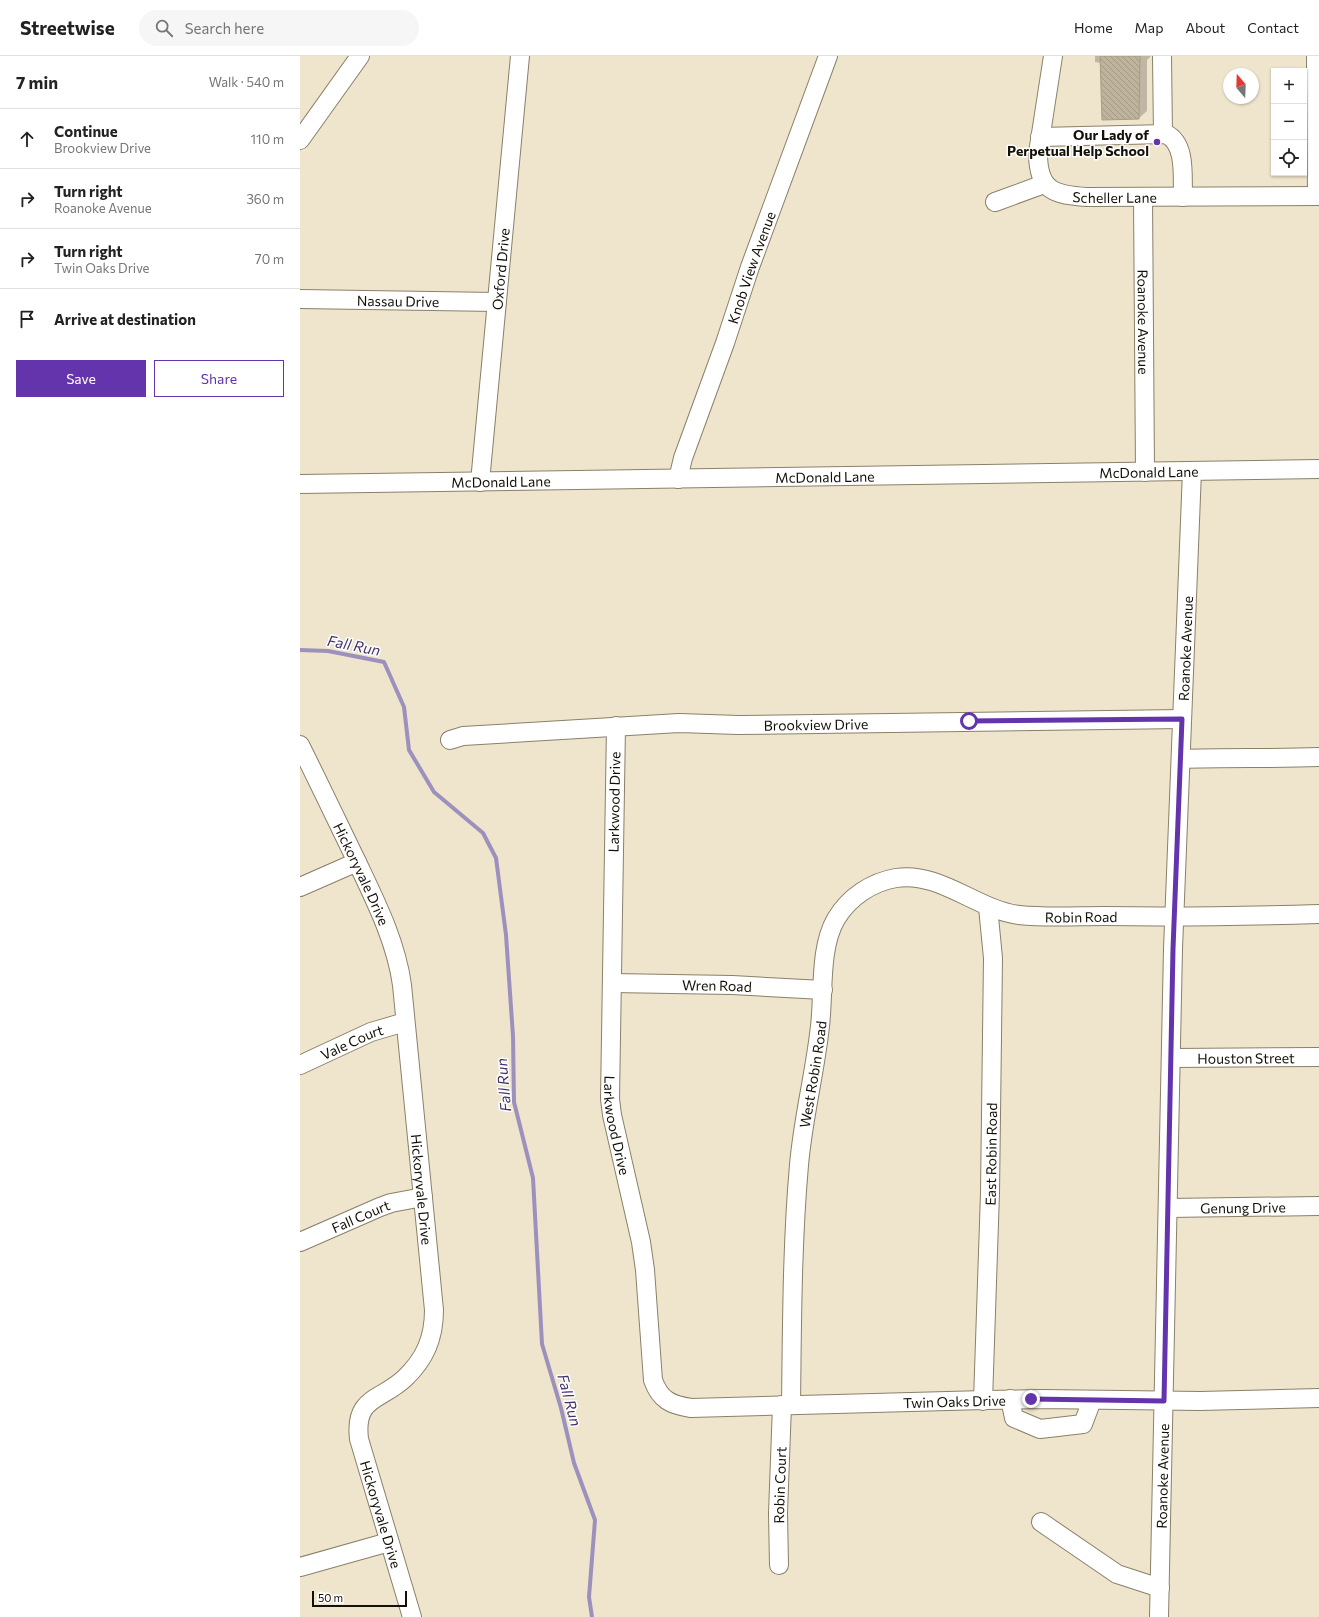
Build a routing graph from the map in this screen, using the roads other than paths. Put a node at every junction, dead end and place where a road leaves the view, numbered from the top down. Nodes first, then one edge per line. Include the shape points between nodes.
1 (360, 56) edge
2 (520, 56) edge
3 (828, 56) edge
4 (1053, 56) edge
5 (1162, 56) edge
6 (1316, 56) edge
7 (1163, 134) junction
8 (1040, 137) junction
9 (300, 140) edge
10 (1044, 184) junction
11 (1318, 196) edge
12 (1143, 197) junction
13 (1183, 197) junction
14 (995, 202) dead end
15 (300, 299) edge
16 (497, 302) junction
17 (1319, 469) edge
18 (1192, 471) junction
19 (1145, 472) junction
20 (678, 479) junction
21 (480, 482) junction
22 (300, 484) edge
23 (331, 485) junction
24 (300, 493) edge
25 (1182, 719) junction
26 (616, 726) junction
27 (450, 740) dead end
28 (300, 744) edge
29 (1319, 757) edge
30 (1181, 759) junction
31 (356, 862) junction
32 (300, 887) edge
33 (988, 907) junction
34 (1319, 914) edge
35 (1175, 917) junction
36 (612, 983) junction
37 (823, 990) junction
38 (405, 1022) junction
39 (1319, 1057) edge
40 (1172, 1058) junction
41 (300, 1065) edge
42 (422, 1197) junction
43 (1319, 1206) edge
44 (1168, 1208) junction
45 (300, 1242) edge
46 (1319, 1398) edge
47 (1010, 1399) junction
48 (1092, 1400) junction
49 (983, 1401) junction
50 (1164, 1401) junction
51 (786, 1405) junction
52 (1041, 1522) dead end
53 (389, 1542) junction
54 (779, 1565) dead end
55 (300, 1567) edge
56 (1160, 1588) junction
57 (412, 1617) edge
58 (1159, 1617) edge

1 - 9 street
2 - 16 street, Oxford Drive
3 - 20 street, Knob View Avenue via 750,267 683,458
4 - 8 street
5 - 7 street
6 - 11 street
7 - 8 street
7 - 13 street via 1170,136 1181,155
8 - 10 street via 1038,166
10 - 12 street, Scheller Lane via 1059,193 1071,196
10 - 14 street
11 - 13 street, Scheller Lane
12 - 13 street, Scheller Lane
12 - 19 street, Roanoke Avenue
15 - 16 street, Nassau Drive
16 - 21 street, Oxford Drive
17 - 18 street, McDonald Lane
18 - 19 street, McDonald Lane
18 - 25 street, Roanoke Avenue
19 - 20 street, McDonald Lane
20 - 21 street, McDonald Lane
21 - 23 street, McDonald Lane
22 - 23 street, McDonald Lane
23 - 24 street, McDonald Lane
25 - 26 street, Brookview Drive via 754,725 679,723
25 - 30 street, Roanoke Avenue
26 - 27 street, Brookview Drive via 463,736
26 - 36 street, Larkwood Drive
28 - 31 street, Hickoryvale Drive
29 - 30 street
30 - 35 street, Roanoke Avenue
31 - 32 street
31 - 38 street, Hickoryvale Drive via 369,887 397,957
33 - 35 street, Robin Road via 1024,915
33 - 37 street, West Robin Road via 939,883 913,878 898,878 869,887 845,906 830,931
33 - 49 street, East Robin Road via 993,958 990,1193
34 - 35 street, Robin Road
35 - 40 street, Roanoke Avenue
36 - 37 street, Wren Road
36 - 51 street, Larkwood Drive via 610,1099 641,1242 656,1390 662,1397 680,1406 692,1408
37 - 51 street, West Robin Road via 799,1165
38 - 41 street, Vale Court via 371,1032
38 - 42 street, Hickoryvale Drive
39 - 40 street, Houston Street
40 - 44 street, Roanoke Avenue
42 - 45 street, Fall Court via 380,1207
42 - 53 street, Hickoryvale Drive via 434,1310 431,1337 421,1360 404,1379 372,1400 364,1407 359,1417 359,1439
43 - 44 street, Genung Drive
44 - 50 street, Roanoke Avenue
46 - 50 street, Twin Oaks Drive
47 - 48 street, Twin Oaks Drive
47 - 48 street via 1014,1418 1040,1429 1083,1424
47 - 49 street, Twin Oaks Drive
48 - 50 street, Twin Oaks Drive
49 - 51 street, Twin Oaks Drive
50 - 56 street, Roanoke Avenue
51 - 54 street, Robin Court via 778,1513
52 - 56 street via 1117,1574
53 - 55 street
53 - 57 street, Hickoryvale Drive
56 - 58 street, Roanoke Avenue

